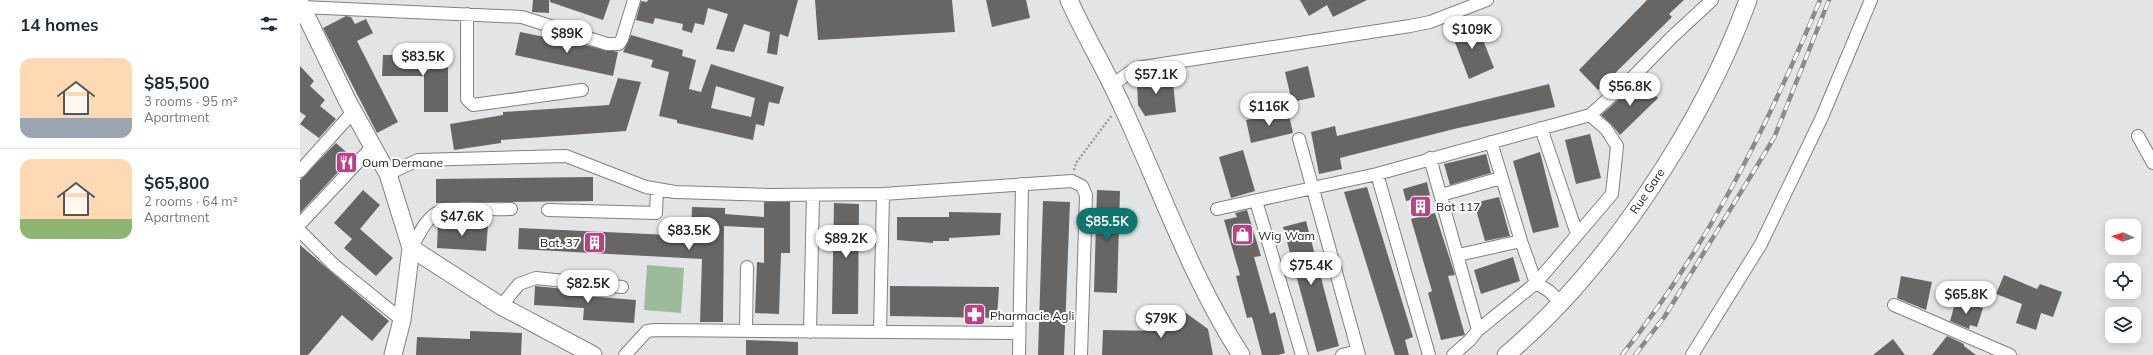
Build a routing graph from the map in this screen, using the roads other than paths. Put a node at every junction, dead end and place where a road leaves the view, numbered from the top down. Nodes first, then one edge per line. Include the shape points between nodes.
1 (634, 0) edge
2 (1069, 0) edge
3 (1487, 0) edge
4 (1712, 0) edge
5 (1748, 0) edge
6 (1758, 0) edge
7 (1871, 0) edge
8 (301, 5) edge
9 (467, 14) junction
10 (1112, 85) junction
11 (582, 90) dead end
12 (353, 112) junction
13 (1590, 115) junction
14 (1541, 128) junction
15 (2138, 136) dead end
16 (1299, 139) dead end
17 (1491, 142) junction
18 (372, 147) junction
19 (1430, 158) junction
20 (2153, 163) edge
21 (300, 172) edge
22 (388, 174) junction
23 (1377, 174) junction
24 (1501, 178) junction
25 (1022, 184) junction
26 (1312, 187) junction
27 (658, 189) junction
28 (883, 194) junction
29 (813, 195) junction
30 (1441, 195) junction
31 (1256, 202) junction
32 (511, 209) dead end
33 (1217, 209) dead end
34 (548, 210) dead end
35 (300, 224) edge
36 (300, 231) edge
37 (1577, 234) junction
38 (1521, 241) junction
39 (411, 248) junction
40 (1458, 254) junction
41 (748, 267) dead end
42 (1536, 283) junction
43 (622, 287) dead end
44 (1560, 302) junction
45 (1894, 305) dead end
46 (501, 306) junction
47 (402, 320) junction
48 (1478, 330) junction
49 (746, 331) junction
50 (810, 332) junction
51 (880, 332) junction
52 (1019, 333) junction
53 (1359, 353) edge
54 (393, 355) edge
55 (593, 355) edge
56 (625, 355) edge
57 (1019, 355) edge
58 (1081, 355) edge
59 (1241, 355) edge
60 (1302, 355) edge
61 (1342, 355) edge
62 (1429, 355) edge
63 (1453, 355) edge
64 (1506, 355) edge
65 (1521, 355) edge
66 (1692, 355) edge
67 (2010, 355) edge

1 - 9 street via 619,44 607,44 522,17
2 - 10 street
3 - 10 street via 1430,22 1410,26 1136,68
4 - 13 street
5 - 44 street, Rue Gare via 1721,64 1675,150 1605,250
6 - 65 street, Rue Gare via 1736,56 1710,108 1663,187 1568,309
7 - 66 street via 1822,117 1761,244
8 - 9 street
8 - 12 street
9 - 11 street via 467,99 473,105
10 - 59 street via 1199,280 1224,329
12 - 18 street
12 - 21 street
13 - 14 street
13 - 37 street via 1606,129 1616,146 1616,162 1612,194
14 - 17 street
14 - 37 street
15 - 20 street
16 - 26 street
17 - 19 street
17 - 24 street
18 - 22 street
18 - 35 street
19 - 23 street
19 - 30 street
22 - 27 street via 418,160 566,156 646,187
22 - 39 street
23 - 26 street
23 - 62 street
24 - 30 street
24 - 38 street
25 - 28 street
25 - 52 street
25 - 58 street via 1072,181 1082,186 1086,195
26 - 31 street
26 - 53 street
27 - 29 street via 675,192
27 - 34 street via 656,213
28 - 29 street
28 - 51 street
29 - 50 street
30 - 40 street
31 - 33 street
31 - 60 street
32 - 39 street via 439,212 428,222
36 - 47 street via 334,265
37 - 42 street
38 - 40 street
38 - 42 street
39 - 46 street
39 - 47 street
40 - 48 street
41 - 49 street
42 - 44 street
42 - 48 street
43 - 46 street via 536,278 518,284
44 - 64 street, Rue Gare
45 - 67 street
46 - 55 street
47 - 54 street
48 - 63 street
49 - 50 street
49 - 56 street via 647,331
50 - 51 street
51 - 52 street
52 - 57 street
53 - 61 street

